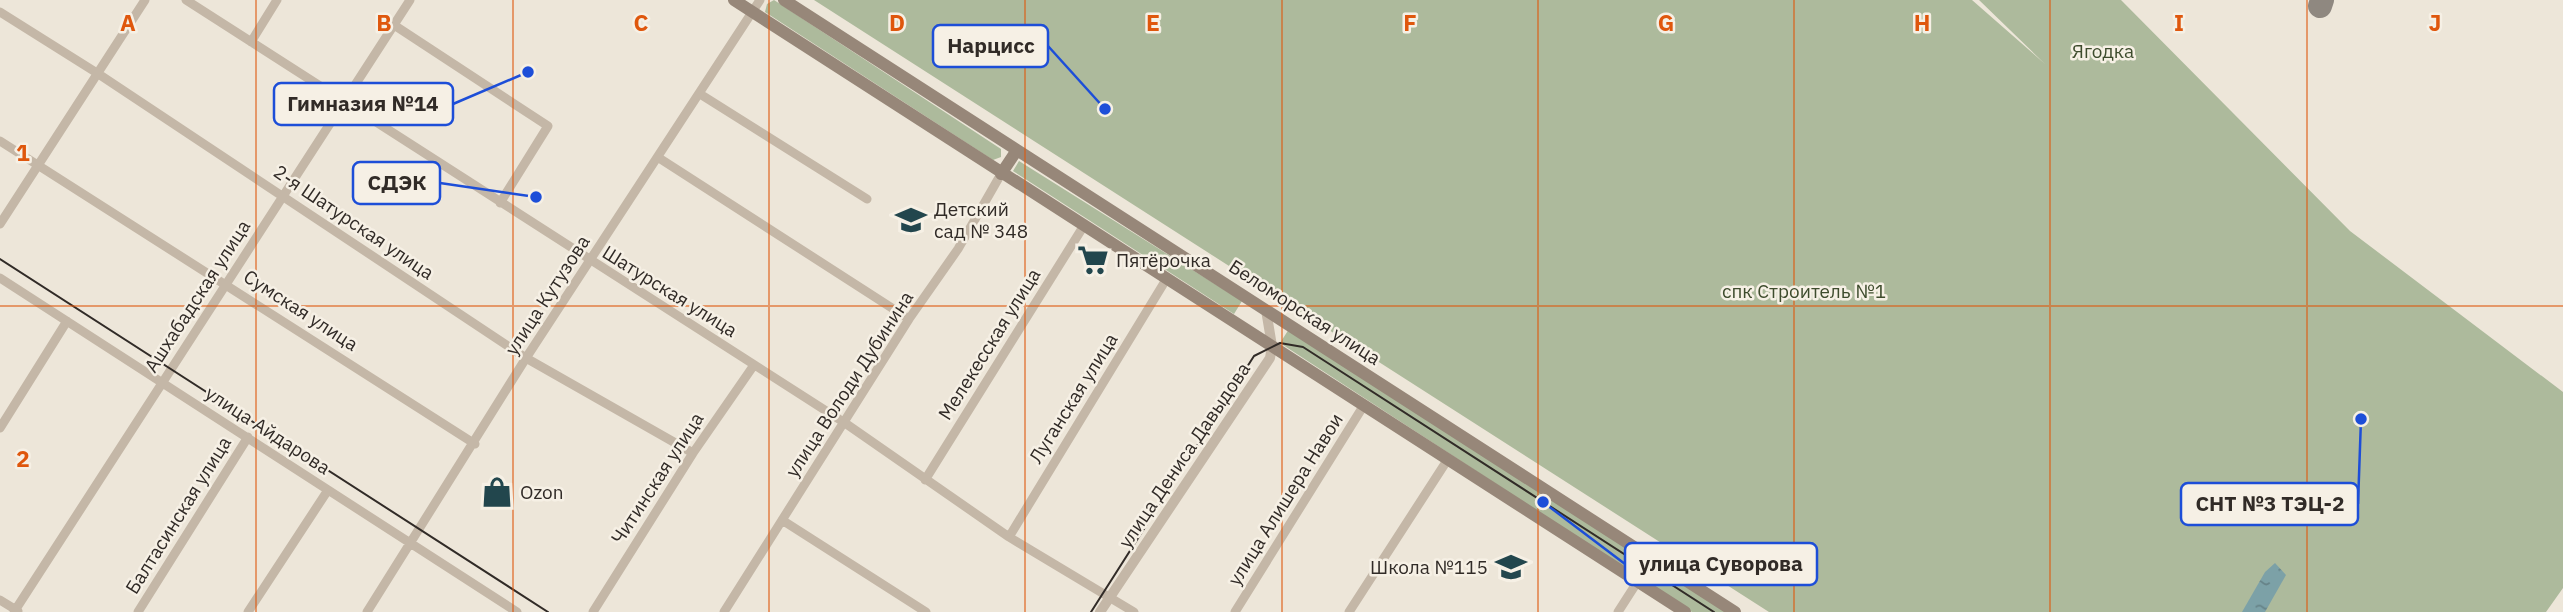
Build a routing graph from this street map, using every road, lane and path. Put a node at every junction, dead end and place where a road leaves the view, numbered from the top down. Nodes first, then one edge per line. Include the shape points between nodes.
1 (145, 0) edge
2 (186, 0) edge
3 (277, 0) edge
4 (410, 0) edge
5 (734, 0) edge
6 (760, 0) edge
7 (784, 0) edge
8 (0, 12) edge
9 (753, 12) junction
10 (394, 25) junction
11 (251, 42) junction
12 (97, 73) junction
13 (701, 94) junction
14 (344, 102) junction
15 (0, 141) edge
16 (1017, 150) junction
17 (659, 158) junction
18 (37, 165) junction
19 (1002, 174) junction
20 (284, 195) junction
21 (867, 199) dead end
22 (500, 203) junction
23 (0, 223) edge
24 (1083, 227) junction
25 (590, 262) junction
26 (0, 278) edge
27 (1167, 278) junction
28 (227, 283) junction
29 (1266, 310) junction
30 (909, 318) junction
31 (66, 321) junction
32 (1272, 346) junction
33 (526, 358) junction
34 (754, 365) junction
35 (162, 382) junction
36 (1364, 405) junction
37 (845, 423) junction
38 (0, 428) edge
39 (248, 437) junction
40 (475, 444) junction
41 (692, 453) junction
42 (1448, 459) junction
43 (925, 480) junction
44 (328, 489) junction
45 (782, 520) junction
46 (1009, 537) junction
47 (412, 543) junction
48 (1652, 559) junction
49 (1638, 582) junction
50 (1110, 597) junction
51 (0, 600) edge
52 (725, 609) edge
53 (16, 611) edge
54 (138, 612) edge
55 (248, 612) edge
56 (367, 612) edge
57 (517, 612) edge
58 (593, 612) edge
59 (737, 612) edge
60 (926, 612) edge
61 (1100, 612) edge
62 (1134, 612) edge
63 (1235, 612) edge
64 (1349, 612) edge
65 (1618, 612) edge
66 (1685, 612) edge
67 (1735, 612) edge

1 - 12 street
2 - 11 street, Шатурская улица
3 - 11 street
4 - 10 street, Ашхабадская улица
5 - 9 main road
6 - 9 street, улица Кутузова
7 - 16 main road, Беломорская улица
8 - 12 street, 2-я Шатурская улица
9 - 13 street, улица Кутузова
9 - 19 main road
10 - 14 street, Ашхабадская улица
10 - 22 street via 548,126
11 - 14 street, Шатурская улица
12 - 18 street
12 - 20 street, 2-я Шатурская улица
13 - 17 street, улица Кутузова
13 - 21 street
14 - 20 street, Ашхабадская улица
14 - 22 street, Шатурская улица
15 - 18 street, Сумская улица
16 - 19 main road
16 - 29 main road, Беломорская улица
17 - 25 street, улица Кутузова
17 - 30 street
18 - 23 street
18 - 28 street, Сумская улица
19 - 24 main road
19 - 30 street, улица Володи Дубинина via 958,250
20 - 28 street, Ашхабадская улица
20 - 33 street, 2-я Шатурская улица
22 - 25 street, Шатурская улица
24 - 27 main road
24 - 43 street, Мелекесская улица
25 - 33 street, улица Кутузова
25 - 34 street, Шатурская улица
26 - 31 street, улица Айдарова
27 - 32 main road
27 - 46 street, Луганская улица
28 - 35 street, Ашхабадская улица
28 - 40 street, Сумская улица
29 - 32 street
29 - 48 main road, Беломорская улица
30 - 37 street, улица Володи Дубинина
31 - 35 street, улица Айдарова
31 - 38 street
32 - 36 main road
32 - 50 street, улица Дениса Давыдова via 1270,358
33 - 40 street, улица Кутузова
33 - 41 street, 2-я Шатурская улица
34 - 37 street, Шатурская улица
34 - 41 street, Читинская улица
35 - 39 street, улица Айдарова
35 - 53 street, Ашхабадская улица
36 - 42 main road
36 - 63 street, улица Алишера Навои
37 - 43 street, Шатурская улица
37 - 45 street, улица Володи Дубинина
39 - 44 street, улица Айдарова
39 - 54 street, Балтасинская улица
40 - 47 street, улица Кутузова
41 - 58 street, Читинская улица
42 - 49 main road
42 - 64 street
43 - 46 street, Шатурская улица
44 - 47 street, улица Айдарова
44 - 55 street
45 - 52 street, улица Володи Дубинина
45 - 60 street
46 - 50 street, Шатурская улица
47 - 56 street, улица Кутузова
47 - 57 street, улица Айдарова
48 - 49 street
48 - 67 main road, Беломорская улица
49 - 65 street
49 - 66 main road
50 - 61 street, улица Дениса Давыдова
50 - 62 street, Шатурская улица
51 - 53 street
52 - 59 street

